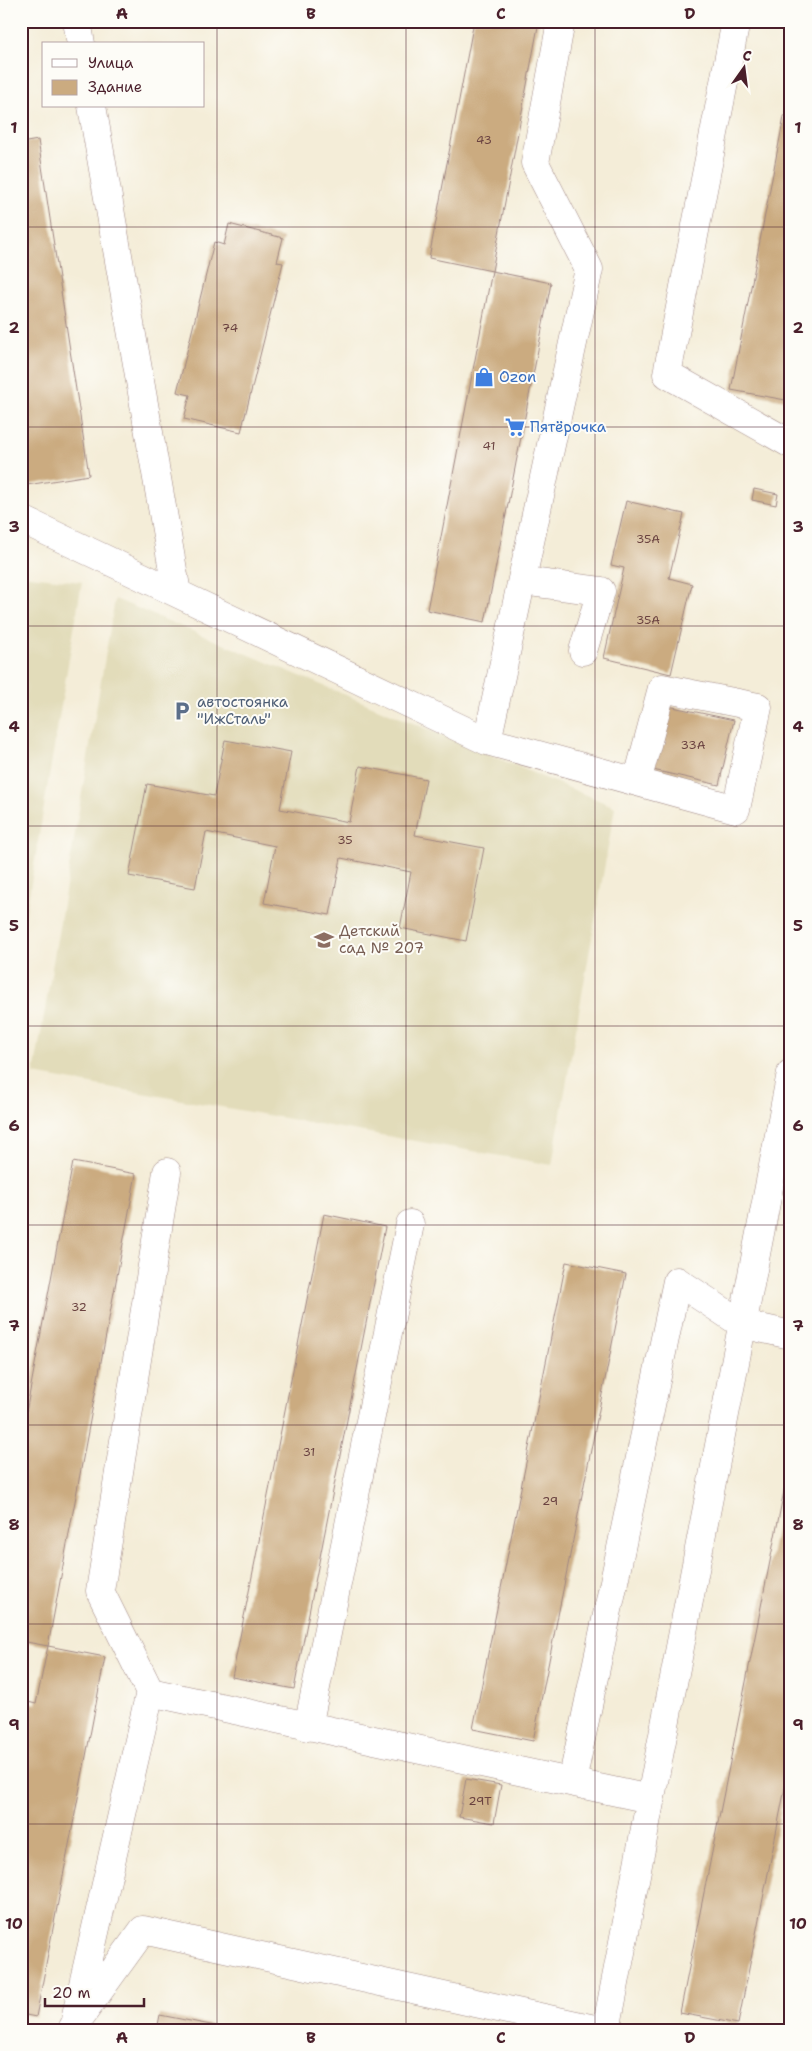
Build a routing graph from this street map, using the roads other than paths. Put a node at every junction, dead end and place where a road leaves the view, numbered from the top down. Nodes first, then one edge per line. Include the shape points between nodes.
1 (77, 21) edge
2 (561, 21) edge
3 (736, 21) edge
4 (81, 42) edge
5 (92, 108) edge
6 (791, 444) edge
7 (21, 519) edge
8 (522, 581) junction
9 (177, 593) junction
10 (583, 651) dead end
11 (488, 741) junction
12 (637, 782) junction
13 (791, 1073) edge
14 (167, 1172) dead end
15 (410, 1224) dead end
16 (742, 1324) junction
17 (791, 1335) edge
18 (150, 1692) junction
19 (308, 1728) junction
20 (572, 1782) junction
21 (650, 1799) junction
22 (73, 2029) edge
23 (599, 2030) edge
24 (606, 2030) edge

1 - 4 lane
2 - 8 lane via 535,162 588,269
3 - 6 lane via 667,374
5 - 9 lane
7 - 9 lane
8 - 10 lane via 601,590
8 - 11 lane
9 - 11 lane
11 - 12 lane
12 - 12 lane via 736,809 758,707 662,688
13 - 16 lane
14 - 18 lane via 100,1591
15 - 19 lane
16 - 17 lane
16 - 20 lane via 677,1281
16 - 21 lane
18 - 19 lane
18 - 22 lane
19 - 20 lane
20 - 21 lane
21 - 24 lane
22 - 23 lane via 143,1930

